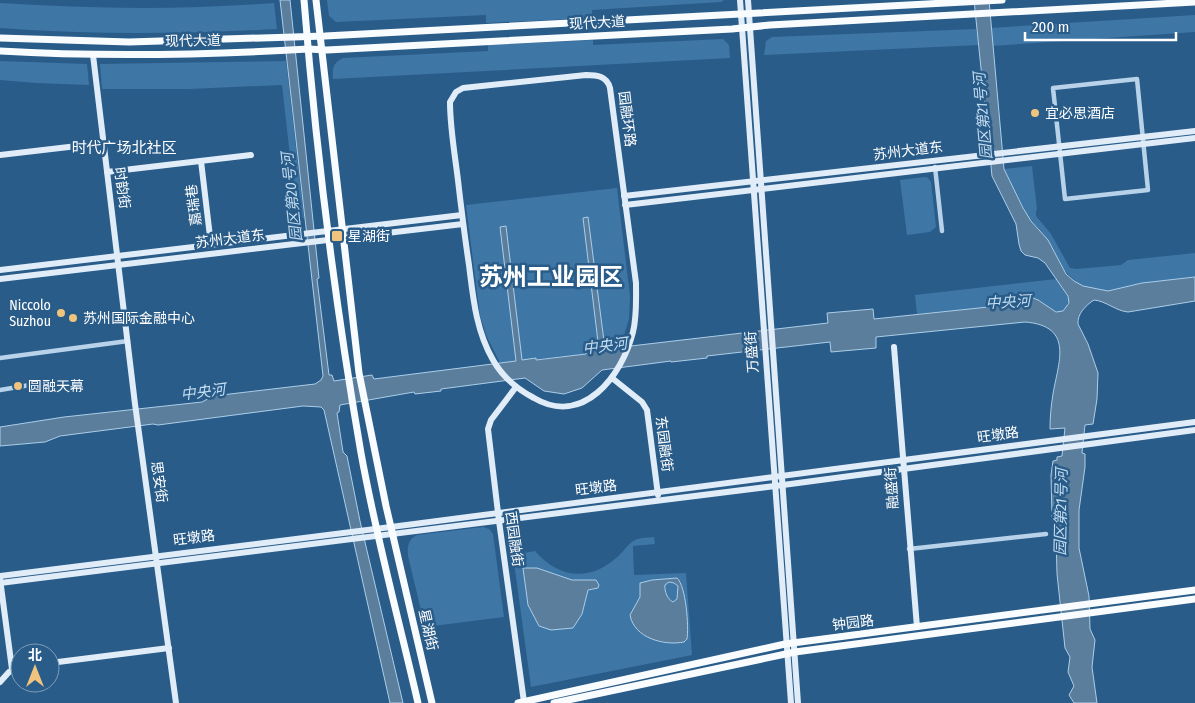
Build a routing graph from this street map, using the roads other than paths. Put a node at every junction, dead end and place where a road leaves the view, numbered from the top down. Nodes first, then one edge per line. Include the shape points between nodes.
1 (304, 0) edge
2 (316, 0) edge
3 (740, 0) edge
4 (748, 0) edge
5 (1002, 0) edge
6 (990, 1) edge
7 (1195, 2) edge
8 (750, 13) junction
9 (740, 14) junction
10 (751, 27) junction
11 (742, 28) junction
12 (307, 36) junction
13 (319, 36) junction
14 (0, 38) edge
15 (308, 49) junction
16 (321, 50) junction
17 (0, 51) edge
18 (93, 55) junction
19 (1195, 131) edge
20 (1195, 138) edge
21 (1143, 141) junction
22 (103, 143) junction
23 (1059, 150) junction
24 (251, 155) dead end
25 (0, 156) edge
26 (201, 161) junction
27 (935, 164) junction
28 (107, 172) junction
29 (752, 182) junction
30 (761, 185) junction
31 (753, 190) junction
32 (624, 196) junction
33 (625, 205) junction
34 (462, 215) junction
35 (463, 224) junction
36 (342, 230) junction
37 (942, 231) dead end
38 (329, 232) junction
39 (343, 239) junction
40 (330, 241) junction
41 (211, 245) junction
42 (118, 256) junction
43 (119, 265) junction
44 (0, 270) edge
45 (0, 279) edge
46 (128, 341) junction
47 (894, 346) dead end
48 (0, 358) edge
49 (613, 376) junction
50 (36, 384) dead end
51 (514, 384) junction
52 (0, 390) edge
53 (1195, 422) edge
54 (1195, 430) edge
55 (903, 460) junction
56 (903, 469) junction
57 (782, 476) junction
58 (773, 477) junction
59 (783, 485) junction
60 (774, 486) junction
61 (658, 496) junction
62 (498, 513) junction
63 (499, 521) junction
64 (392, 531) junction
65 (378, 532) junction
66 (1046, 534) dead end
67 (909, 549) junction
68 (157, 559) junction
69 (0, 580) edge
70 (1195, 590) edge
71 (1195, 599) edge
72 (916, 627) junction
73 (794, 643) junction
74 (786, 644) junction
75 (169, 648) junction
76 (795, 652) junction
77 (786, 653) junction
78 (10, 654) edge
79 (60, 662) edge
80 (10, 671) edge
81 (0, 682) edge
82 (521, 702) edge
83 (176, 703) edge
84 (418, 703) edge
85 (432, 703) edge
86 (554, 703) edge
87 (791, 703) edge
88 (798, 703) edge

1 - 12 main road, 星湖街
2 - 13 main road, 星湖街
3 - 9 main road, 万盛街
4 - 8 main road, 万盛街
5 - 6 main road, 现代大道
6 - 8 main road, 现代大道
7 - 10 main road, 现代大道
8 - 9 main road, 现代大道
8 - 10 main road, 万盛街
9 - 11 main road, 万盛街
9 - 13 main road, 现代大道
10 - 11 main road, 现代大道
10 - 30 main road, 万盛街
11 - 16 main road, 现代大道
11 - 29 main road, 万盛街
12 - 13 main road, 现代大道
12 - 14 main road, 现代大道 via 139,42
12 - 15 main road, 星湖街
13 - 16 main road, 星湖街
15 - 16 main road, 现代大道
15 - 18 main road, 现代大道
15 - 38 main road, 星湖街
16 - 36 main road, 星湖街
17 - 18 main road, 现代大道
18 - 22 main road, 时韵街
19 - 21 main road, 苏州大道东
20 - 21 main road, 苏州大道东
21 - 23 main road, 苏州大道东
21 - 23 street via 1148,190 1065,199
21 - 23 street via 1136,80 1053,88
22 - 25 main road
22 - 28 main road, 时韵街
23 - 27 main road, 苏州大道东 via 1005,152
23 - 27 main road, 苏州大道东 via 1006,160
24 - 26 main road
26 - 28 main road
26 - 41 main road, 嘉瑞巷
27 - 30 main road, 苏州大道东
27 - 37 street
28 - 42 main road, 时韵街
29 - 30 main road, 苏州大道东
29 - 31 main road, 万盛街
29 - 32 main road, 苏州大道东
30 - 31 main road, 苏州大道东
30 - 57 main road, 万盛街
31 - 33 main road, 苏州大道东
31 - 58 main road, 万盛街
32 - 33 main road, 园融环路
32 - 34 main road, 园融环路 via 610,88 604,78 586,75 466,87 456,92 450,105
33 - 49 main road, 园融环路 via 636,297 635,325 630,343
34 - 35 main road, 园融环路
34 - 36 main road, 苏州大道东
35 - 39 main road, 苏州大道东
35 - 51 main road, 园融环路 via 481,332 493,360
36 - 38 main road, 苏州大道东
36 - 39 main road, 星湖街
38 - 40 main road, 星湖街
38 - 41 main road, 苏州大道东
39 - 40 main road, 苏州大道东
39 - 64 main road, 星湖街 via 359,373
40 - 43 main road, 苏州大道东
40 - 65 main road, 星湖街 via 338,316
41 - 42 main road, 苏州大道东
42 - 43 main road, 时韵街
42 - 44 main road, 苏州大道东
43 - 45 main road, 苏州大道东
43 - 46 main road, 思安街
46 - 48 street
46 - 68 main road, 思安街
47 - 55 main road, 融盛街
49 - 51 main road, 园融环路 via 590,399 563,406 542,403
49 - 61 main road, 东园融街 via 647,410
50 - 52 street
51 - 62 main road, 西园融街 via 488,429
53 - 55 main road, 旺墩路
54 - 56 main road, 旺墩路
55 - 56 main road, 融盛街
55 - 57 main road, 旺墩路
56 - 59 main road, 旺墩路
56 - 67 main road, 融盛街
57 - 58 main road, 旺墩路
57 - 59 main road, 万盛街
58 - 60 main road, 万盛街
58 - 61 main road, 旺墩路
59 - 60 main road, 旺墩路
59 - 73 main road, 万盛街
60 - 61 main road, 旺墩路
60 - 74 main road, 万盛街
61 - 62 main road, 旺墩路
61 - 63 main road, 旺墩路
62 - 63 main road, 西园融街
62 - 64 main road, 旺墩路
63 - 64 main road, 旺墩路
63 - 82 main road, 西园融街
64 - 65 main road, 旺墩路
64 - 85 main road, 星湖街
65 - 68 main road, 旺墩路
65 - 84 main road, 星湖街
66 - 67 street
67 - 72 main road, 融盛街
68 - 69 main road, 旺墩路
68 - 75 main road, 思安街
69 - 78 main road
70 - 72 main road, 钟园路
71 - 76 main road, 钟园路
72 - 73 main road, 钟园路
73 - 74 main road, 钟园路
73 - 76 main road, 万盛街
74 - 77 main road, 万盛街
74 - 82 main road, 钟园路
75 - 79 main road
75 - 83 main road, 思安街
76 - 77 main road, 钟园路
76 - 88 main road, 万盛街
77 - 86 main road, 钟园路
77 - 87 main road, 万盛街
80 - 81 main road

